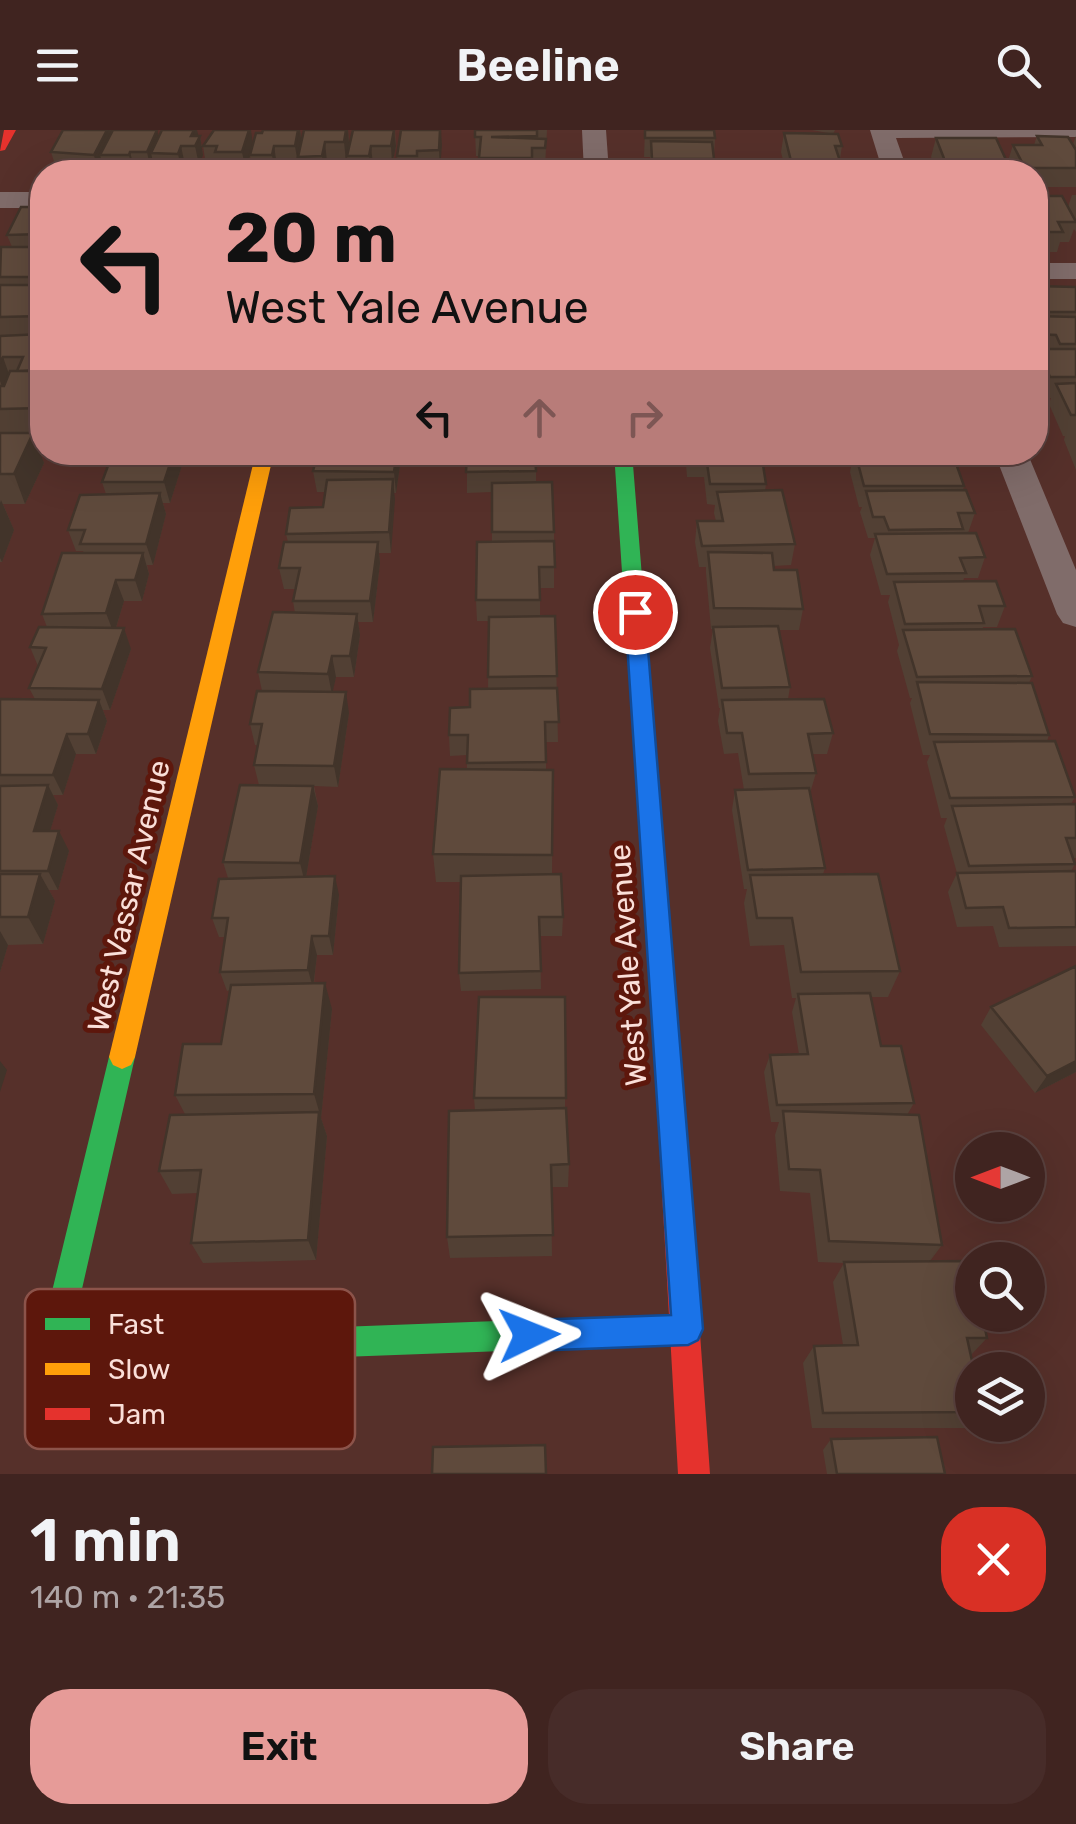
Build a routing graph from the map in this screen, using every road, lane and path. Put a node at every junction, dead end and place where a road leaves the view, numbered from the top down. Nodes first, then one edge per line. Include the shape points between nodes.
1 (10, 130) edge
2 (594, 130) edge
3 (1076, 130) edge
4 (881, 131) edge
5 (0, 147) edge
6 (597, 160) edge
7 (891, 160) edge
8 (0, 200) edge
9 (30, 200) edge
10 (1076, 270) edge
11 (1048, 271) edge
12 (262, 465) edge
13 (624, 465) edge
14 (1015, 465) edge
15 (1076, 614) edge
16 (67, 1289) edge
17 (688, 1329) junction
18 (355, 1342) edge
19 (694, 1474) edge

1 - 5 street
2 - 6 street
3 - 4 street
4 - 7 street
8 - 9 street
10 - 11 street
12 - 16 street, West Vassar Avenue
13 - 17 street, West Yale Avenue
14 - 15 street
17 - 18 street, West Vassar Avenue
17 - 19 street, West Yale Avenue

